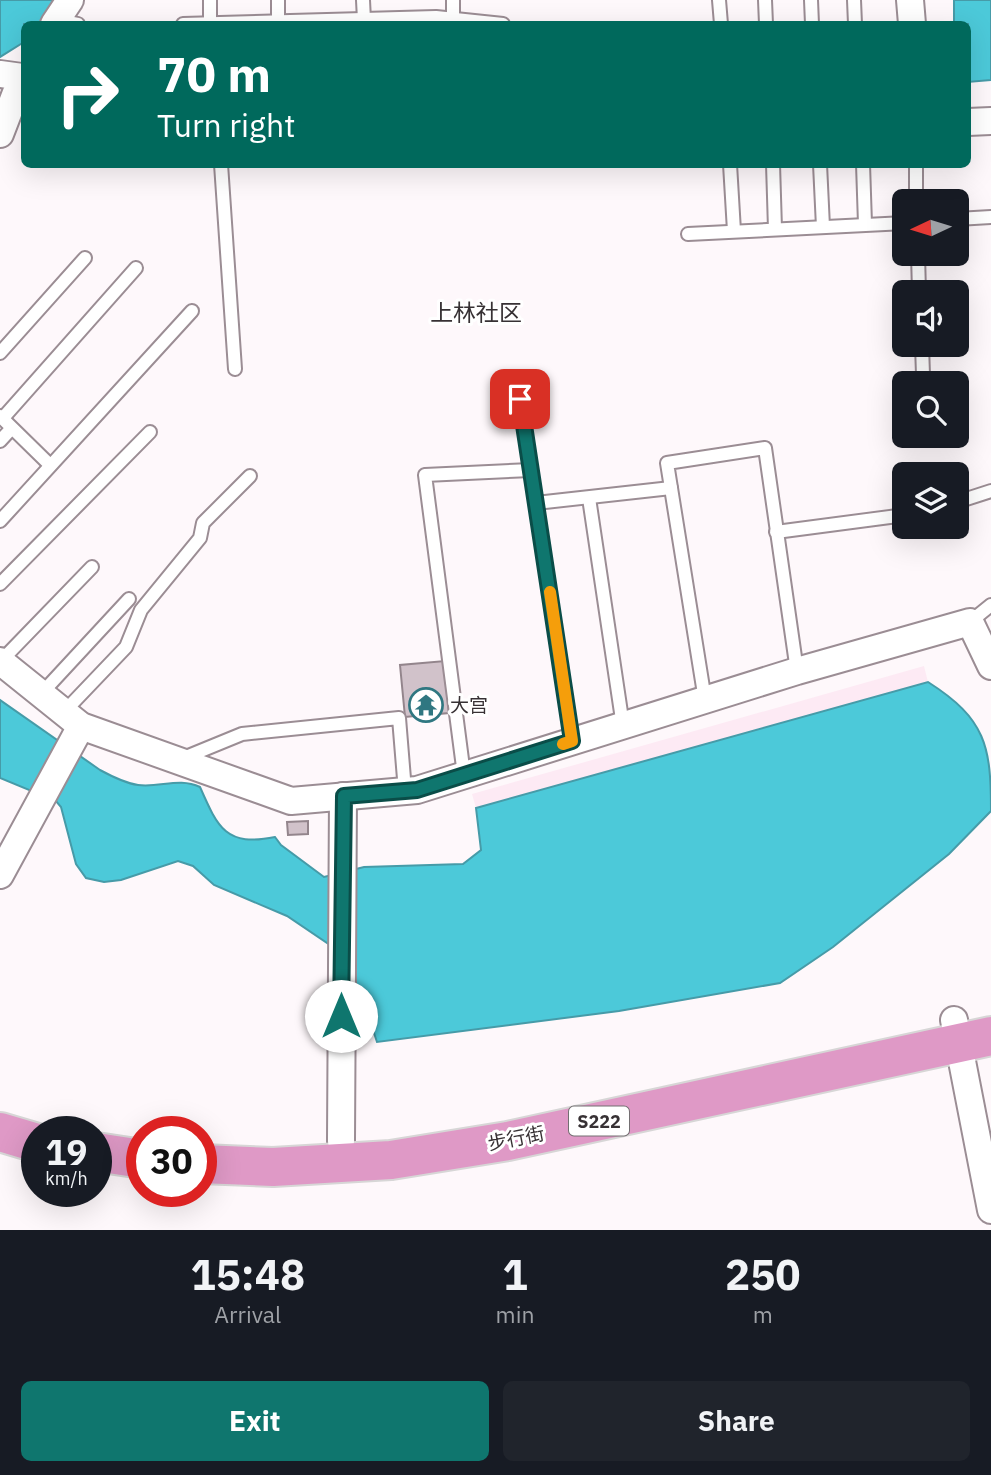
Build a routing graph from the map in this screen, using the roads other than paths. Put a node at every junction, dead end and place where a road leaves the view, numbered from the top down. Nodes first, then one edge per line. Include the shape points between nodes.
1 (210, 0) edge
2 (278, 0) edge
3 (363, 0) edge
4 (453, 0) edge
5 (719, 0) edge
6 (765, 0) edge
7 (811, 0) edge
8 (854, 0) edge
9 (910, 0) edge
10 (453, 19) junction
11 (364, 20) junction
12 (210, 21) edge
13 (278, 21) edge
14 (335, 21) edge
15 (473, 21) edge
16 (721, 21) edge
17 (766, 21) edge
18 (812, 21) edge
19 (855, 21) edge
20 (912, 21) edge
21 (16, 74) edge
22 (991, 121) edge
23 (971, 122) edge
24 (0, 134) edge
25 (221, 168) edge
26 (730, 168) edge
27 (772, 168) edge
28 (820, 168) edge
29 (863, 168) edge
30 (916, 168) edge
31 (916, 189) edge
32 (991, 217) edge
33 (970, 218) edge
34 (892, 223) edge
35 (865, 224) junction
36 (823, 227) junction
37 (775, 229) junction
38 (734, 231) junction
39 (688, 234) dead end
40 (85, 258) dead end
41 (136, 268) dead end
42 (192, 311) dead end
43 (0, 353) edge
44 (235, 369) dead end
45 (520, 399) dead end
46 (1, 417) edge
47 (12, 429) junction
48 (150, 432) dead end
49 (0, 441) edge
50 (50, 466) junction
51 (531, 470) junction
52 (250, 476) dead end
53 (671, 488) junction
54 (991, 491) edge
55 (589, 498) junction
56 (969, 498) edge
57 (536, 503) junction
58 (892, 517) edge
59 (0, 521) edge
60 (776, 532) junction
61 (92, 567) dead end
62 (0, 584) edge
63 (129, 599) dead end
64 (991, 605) edge
65 (981, 618) edge
66 (0, 662) edge
67 (991, 666) edge
68 (797, 671) junction
69 (41, 694) junction
70 (705, 700) junction
71 (623, 726) junction
72 (72, 728) junction
73 (572, 741) junction
74 (177, 760) junction
75 (464, 775) junction
76 (405, 791) junction
77 (344, 796) junction
78 (0, 875) edge
79 (954, 1020) dead end
80 (991, 1036) edge
81 (0, 1132) edge
82 (21, 1138) edge
83 (341, 1141) dead end
84 (217, 1165) edge
85 (991, 1210) edge

1 - 12 lane
2 - 13 lane
3 - 11 lane
4 - 10 lane
5 - 16 lane
6 - 17 lane
7 - 18 lane
8 - 19 lane
9 - 20 street
10 - 11 lane
10 - 15 lane
11 - 14 lane
21 - 24 street
22 - 23 street
25 - 44 lane
26 - 38 lane
27 - 37 lane
28 - 36 lane
29 - 35 lane
30 - 31 lane
32 - 33 lane
34 - 35 lane
35 - 36 lane
36 - 37 lane
37 - 38 lane
38 - 39 lane
40 - 43 lane
41 - 46 lane
42 - 50 lane
45 - 51 lane
46 - 47 lane
47 - 49 lane
47 - 50 lane
48 - 62 lane
50 - 59 lane
51 - 57 lane
51 - 75 lane via 425,475
52 - 72 lane via 203,523 200,538 141,610 126,647
53 - 55 lane
53 - 60 lane via 667,463 765,448
53 - 70 lane
54 - 56 lane
55 - 57 lane
55 - 71 lane
57 - 73 lane
58 - 60 lane
60 - 68 lane
61 - 66 lane
63 - 69 lane
64 - 65 lane
65 - 67 street
65 - 68 street
66 - 69 street
68 - 70 street
69 - 72 street
70 - 71 street
71 - 73 street
72 - 74 street
72 - 78 street via 42,799
73 - 75 street
74 - 76 lane via 242,734 399,718
74 - 77 street via 291,801
75 - 76 street
76 - 77 street
77 - 83 street
79 - 85 street
80 - 84 main road, 步行街 / S222 via 508,1141 417,1156 273,1167
81 - 82 main road

